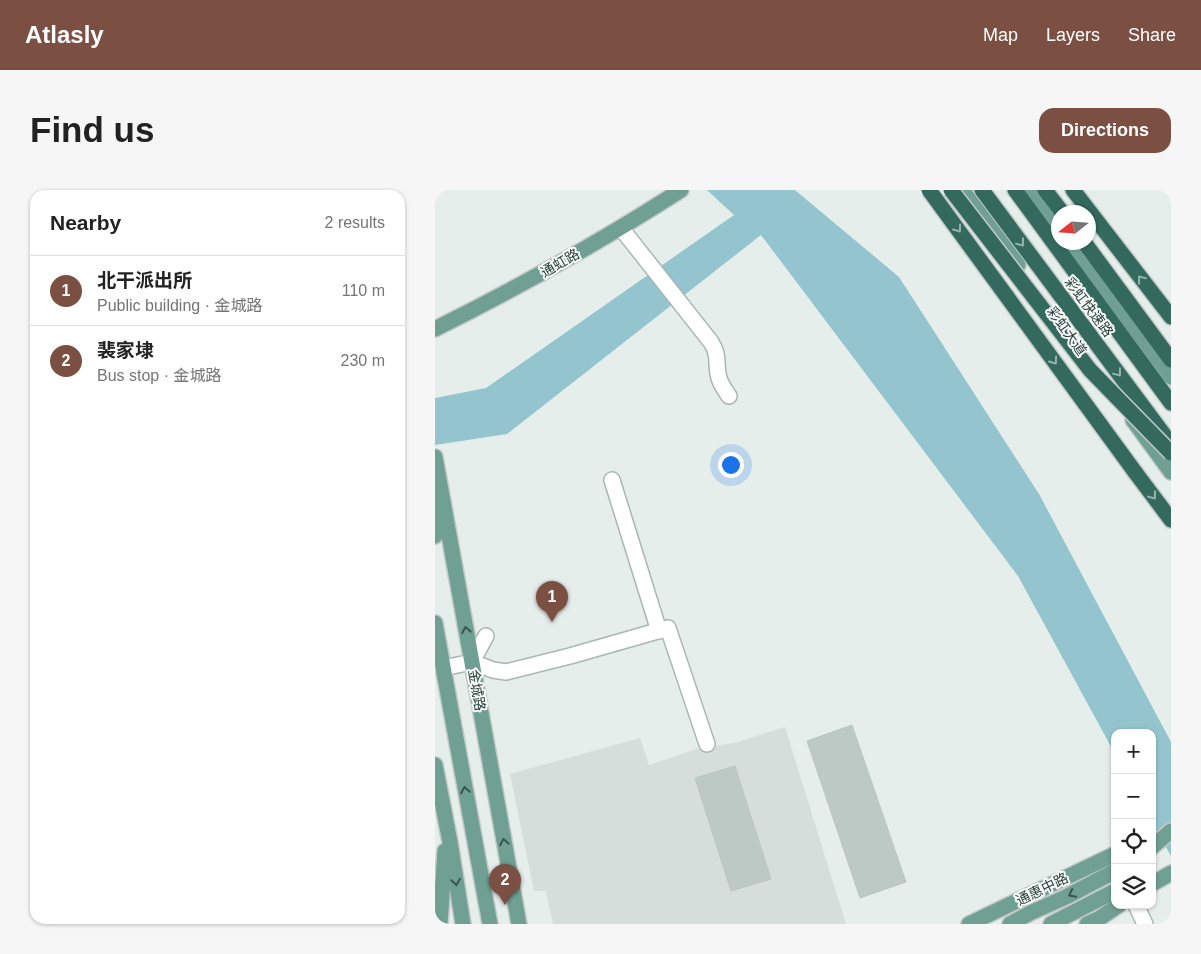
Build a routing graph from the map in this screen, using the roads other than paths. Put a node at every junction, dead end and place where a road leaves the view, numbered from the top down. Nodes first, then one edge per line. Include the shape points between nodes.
1 (681, 190) edge
2 (929, 190) edge
3 (951, 190) edge
4 (963, 190) edge
5 (981, 190) edge
6 (1015, 190) edge
7 (1033, 190) edge
8 (1045, 190) edge
9 (1073, 190) edge
10 (1057, 205) edge
11 (1051, 214) edge
12 (621, 228) junction
13 (1077, 250) edge
14 (1090, 250) edge
15 (1171, 317) edge
16 (435, 330) edge
17 (1171, 360) edge
18 (1171, 377) edge
19 (729, 396) dead end
20 (1171, 403) edge
21 (1171, 444) edge
22 (1171, 453) edge
23 (435, 457) edge
24 (1171, 472) edge
25 (438, 475) junction
26 (612, 480) dead end
27 (1171, 520) edge
28 (435, 536) edge
29 (435, 623) edge
30 (659, 631) junction
31 (486, 636) dead end
32 (472, 662) junction
33 (443, 668) junction
34 (707, 744) dead end
35 (435, 765) edge
36 (447, 827) junction
37 (1171, 827) edge
38 (1171, 831) edge
39 (1156, 834) edge
40 (1156, 844) edge
41 (1111, 856) edge
42 (1171, 865) edge
43 (1111, 873) edge
44 (1159, 877) edge
45 (1111, 893) edge
46 (1113, 909) edge
47 (1138, 909) edge
48 (440, 924) edge
49 (463, 924) edge
50 (490, 924) edge
51 (519, 924) edge
52 (969, 924) edge
53 (1009, 924) edge
54 (1051, 924) edge
55 (1087, 924) edge
56 (1145, 924) edge

1 - 12 main road, 通虹路
2 -> 27 highway, bridge
3 - 22 highway, bridge via 1090,370
4 - 24 main road, 彩虹大道
5 -> 21 highway, 彩虹快速路
6 - 20 highway, 彩虹快速路
7 - 11 main road
8 - 10 highway
15 -> 9 highway
12 - 16 main road, 通虹路
12 - 19 street via 717,351 718,377
13 - 18 main road
14 - 17 highway
23 - 25 main road, 金城路
25 - 28 main road
32 -> 25 main road, 金城路
26 - 30 street
29 - 33 main road
30 - 32 street via 506,672
30 - 34 street via 668,628
31 - 32 street
32 - 33 street
51 -> 32 main road, 金城路
50 -> 33 main road
35 - 36 main road
36 - 48 main road
36 -> 49 main road
37 - 39 main road
38 - 40 main road
41 - 52 main road, 通惠中路
42 - 44 main road
43 -> 53 main road, 通惠中路
45 - 54 main road
46 - 55 main road
47 - 56 street

